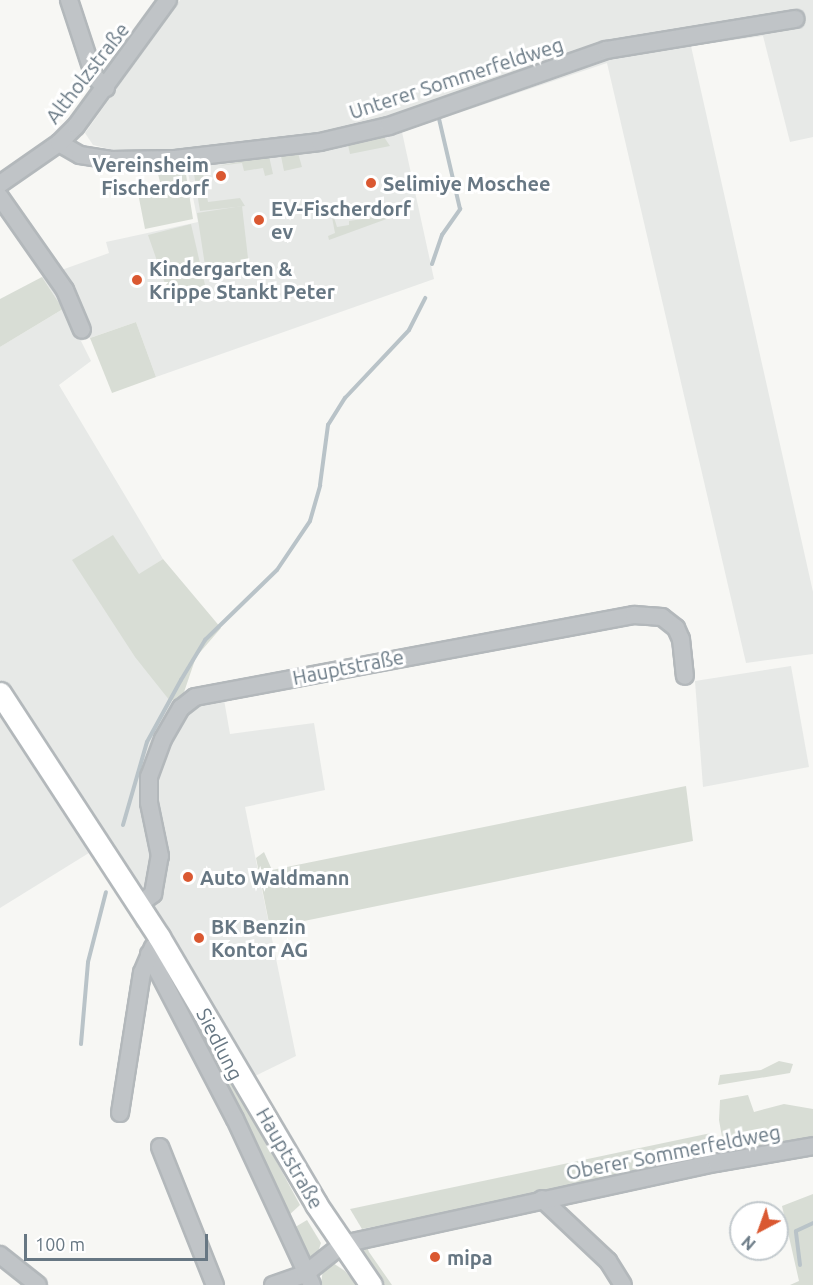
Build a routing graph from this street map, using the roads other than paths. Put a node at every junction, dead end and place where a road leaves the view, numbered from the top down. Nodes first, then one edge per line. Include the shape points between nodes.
1 (69, 0) edge
2 (168, 0) edge
3 (795, 19) dead end
4 (106, 88) junction
5 (59, 143) junction
6 (0, 184) edge
7 (0, 197) edge
8 (82, 330) dead end
9 (685, 676) dead end
10 (0, 693) edge
11 (138, 905) junction
12 (154, 945) junction
13 (120, 1113) dead end
14 (813, 1146) edge
15 (160, 1147) dead end
16 (542, 1199) junction
17 (343, 1244) junction
18 (0, 1255) edge
19 (303, 1279) edge
20 (38, 1285) edge
21 (215, 1285) edge
22 (273, 1285) edge
23 (371, 1285) edge
24 (623, 1285) edge

1 - 4 street via 94,76
2 - 4 street, Altholzstraße
3 - 5 street, Unterer Sommerfeldweg via 606,50 389,126 320,142 175,159 120,160 80,155
4 - 5 street, Altholzstraße
5 - 6 street, Altholzstraße
7 - 8 street via 65,290
9 - 11 street, Hauptstraße via 676,628 662,617 643,615 505,637 195,697 181,708 163,739 149,777 149,803 160,856 153,894
10 - 11 main road, Hauptstraße
11 - 12 main road, Hauptstraße
12 - 13 street via 142,974
12 - 17 main road, Hauptstraße
12 - 19 street, Siedlung
14 - 16 street, Oberer Sommerfeldweg
15 - 21 street
16 - 17 street, Oberer Sommerfeldweg
16 - 24 street, Oberer Sommerfeldweg via 608,1262
17 - 19 street
17 - 23 main road, Hauptstraße
18 - 20 street
19 - 22 street

